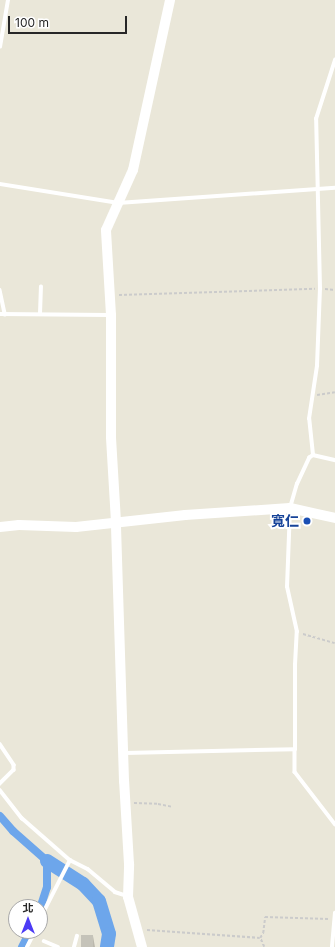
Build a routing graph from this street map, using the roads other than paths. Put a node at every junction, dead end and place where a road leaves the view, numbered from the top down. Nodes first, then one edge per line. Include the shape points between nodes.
1 (8, 0) edge
2 (170, 0) edge
3 (0, 47) edge
4 (335, 60) edge
5 (0, 184) edge
6 (335, 188) edge
7 (316, 189) junction
8 (118, 203) junction
9 (41, 287) dead end
10 (0, 290) edge
11 (0, 314) edge
12 (5, 314) junction
13 (40, 314) junction
14 (110, 315) junction
15 (313, 455) junction
16 (335, 460) edge
17 (290, 508) junction
18 (335, 518) edge
19 (116, 522) junction
20 (0, 527) edge
21 (0, 744) edge
22 (295, 749) junction
23 (123, 753) junction
24 (0, 784) edge
25 (0, 790) edge
26 (335, 824) edge
27 (70, 860) junction
28 (128, 897) junction
29 (48, 903) edge
30 (335, 912) edge
31 (76, 936) dead end
32 (44, 941) dead end
33 (58, 947) edge
34 (74, 947) edge
35 (142, 947) edge
36 (332, 947) edge

1 - 3 lane
2 - 8 street via 133,170
4 - 7 lane via 316,119
5 - 8 lane
6 - 7 lane
7 - 8 lane
7 - 15 lane via 320,289 317,366 310,419
8 - 14 street via 106,230
9 - 13 lane
10 - 12 lane
11 - 12 lane
12 - 13 lane
13 - 14 lane
14 - 19 street via 111,437
15 - 16 lane
15 - 17 lane via 309,458 297,484
17 - 18 street
17 - 19 street
17 - 22 lane via 287,587 297,632
19 - 20 street via 76,527
19 - 23 street
21 - 24 lane via 14,765 14,770
22 - 23 lane
22 - 26 lane via 295,772
23 - 28 street via 129,864
25 - 27 lane via 22,818
27 - 28 lane via 88,869 115,892
27 - 29 lane
28 - 35 street
30 - 36 lane
31 - 34 lane
32 - 33 lane

